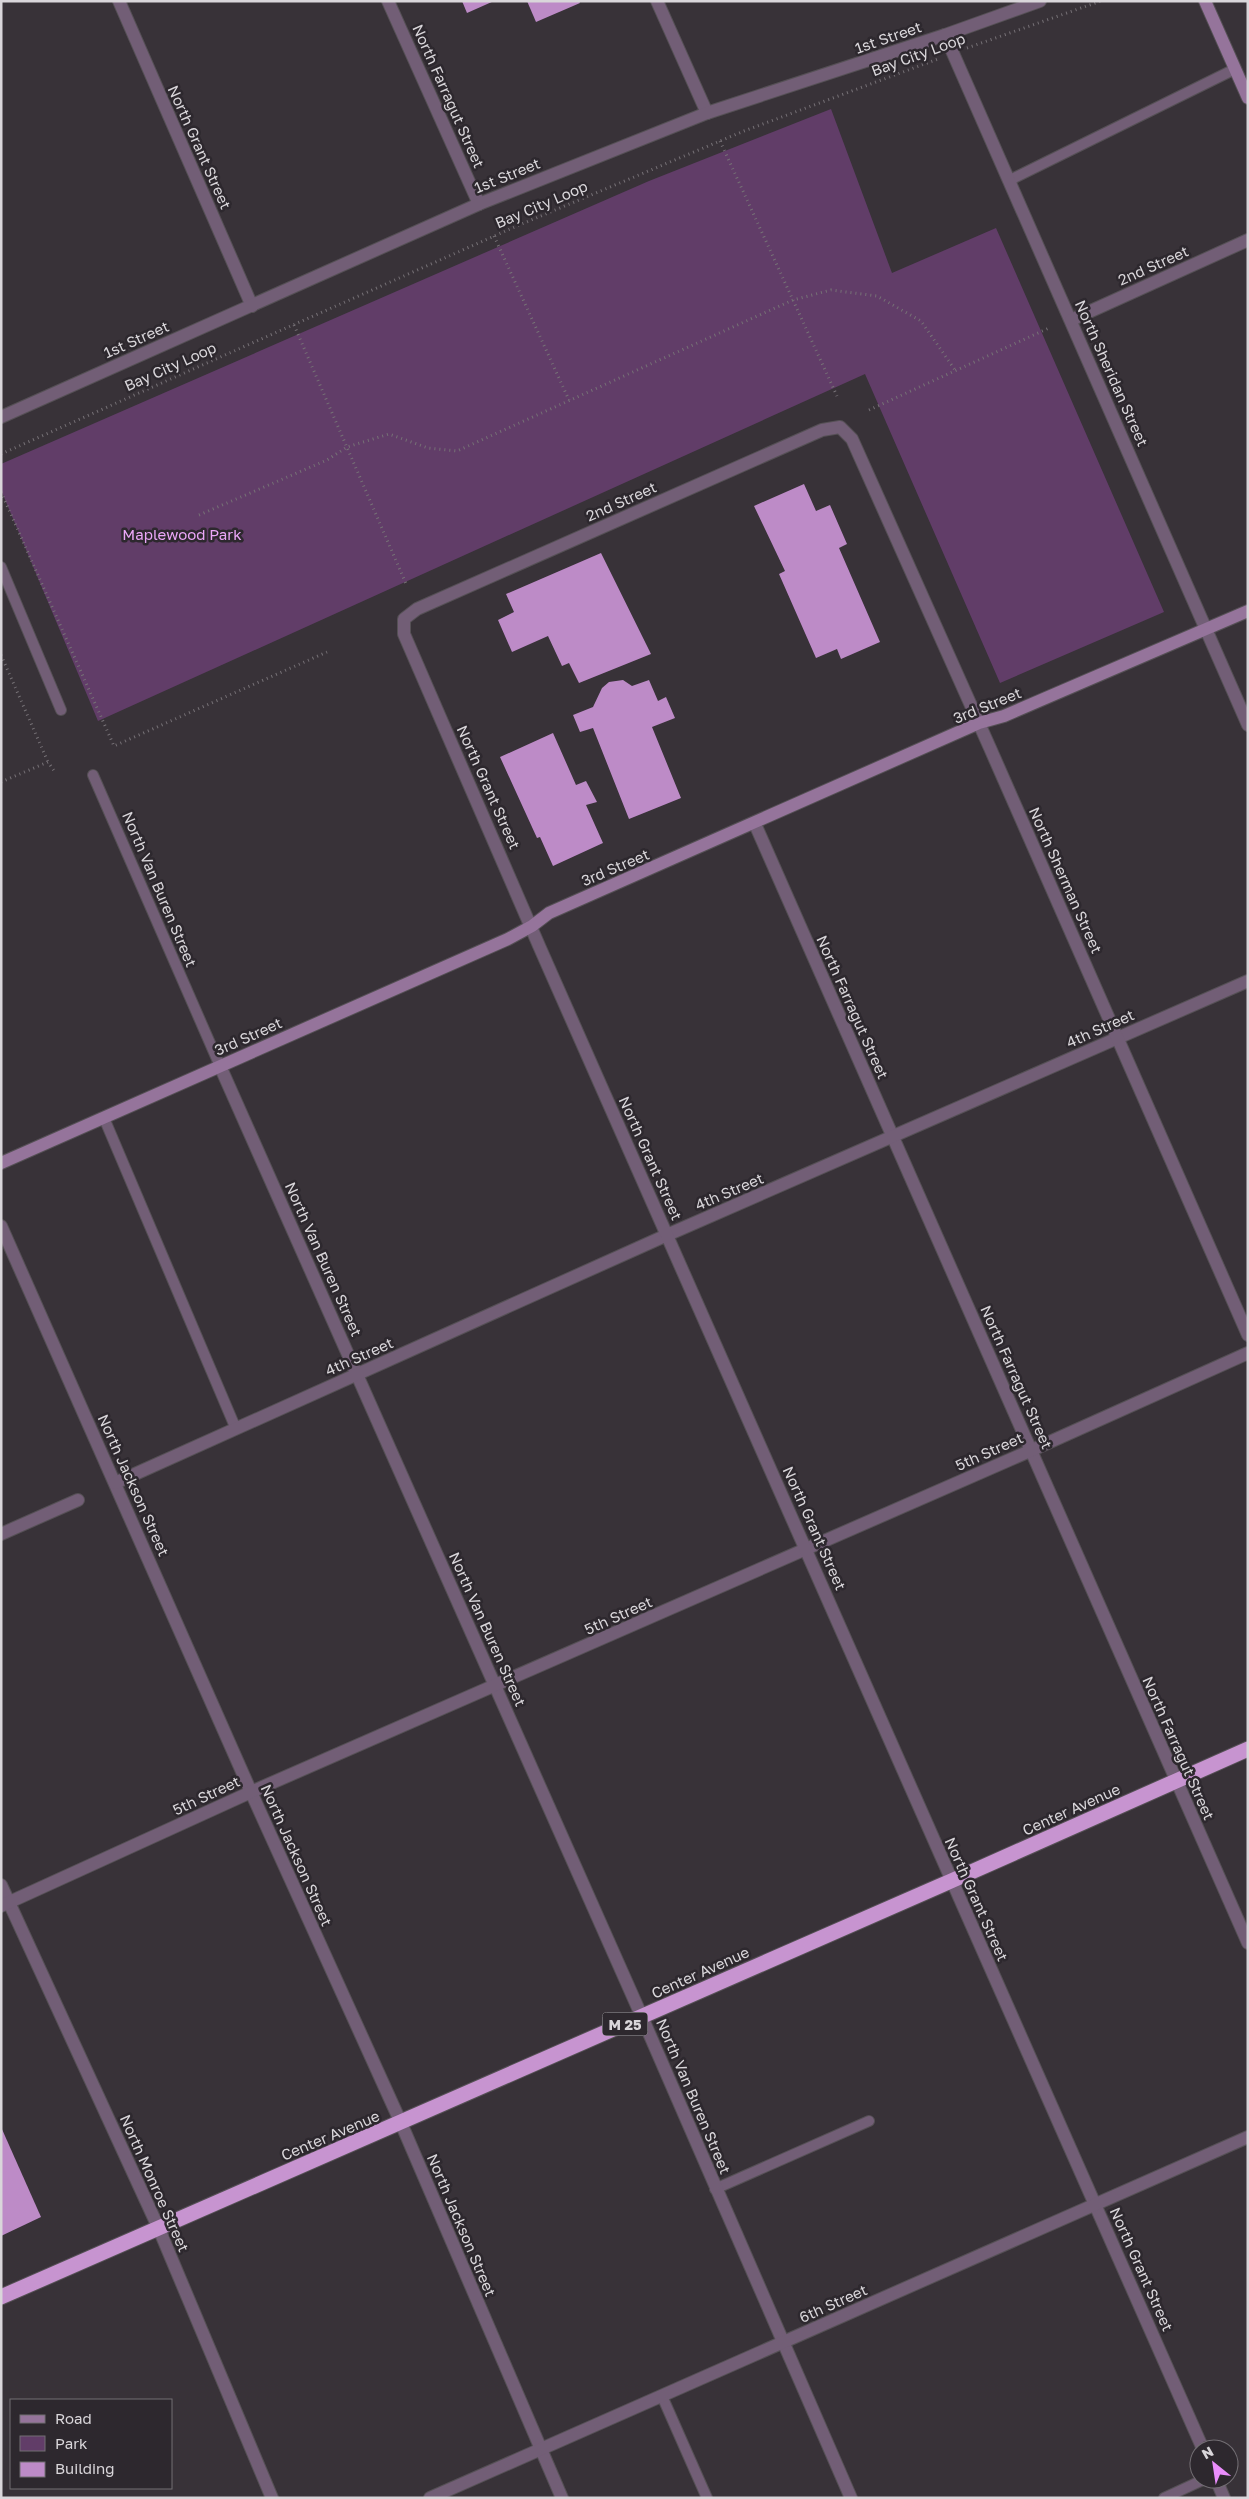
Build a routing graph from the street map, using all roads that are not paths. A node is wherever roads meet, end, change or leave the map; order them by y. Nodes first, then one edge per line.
1 (119, 1) edge
2 (388, 1) edge
3 (658, 1) edge
4 (1040, 1) edge
5 (1205, 1) edge
6 (945, 35) junction
7 (1235, 69) junction
8 (1248, 98) edge
9 (707, 113) junction
10 (1010, 180) junction
11 (479, 204) junction
12 (1248, 240) edge
13 (252, 306) junction
14 (1071, 320) junction
15 (1, 417) edge
16 (852, 439) joint
17 (1, 567) edge
18 (1248, 611) edge
19 (404, 619) joint
20 (1206, 629) junction
21 (61, 710) dead end
22 (979, 724) junction
23 (1248, 725) edge
24 (93, 775) dead end
25 (755, 824) junction
26 (532, 926) junction
27 (1248, 981) edge
28 (1118, 1038) junction
29 (220, 1066) junction
30 (104, 1118) junction
31 (892, 1138) junction
32 (1, 1163) edge
33 (1, 1226) edge
34 (667, 1235) junction
35 (1248, 1335) edge
36 (1248, 1353) edge
37 (358, 1375) junction
38 (236, 1429) junction
39 (1032, 1450) junction
40 (115, 1482) junction
41 (78, 1500) dead end
42 (1, 1534) edge
43 (807, 1549) junction
44 (495, 1686) junction
45 (1248, 1749) edge
46 (1176, 1781) junction
47 (251, 1792) junction
48 (951, 1882) junction
49 (1, 1885) edge
50 (5, 1904) edge
51 (1248, 1943) edge
52 (642, 2017) junction
53 (869, 2121) dead end
54 (401, 2124) junction
55 (1248, 2136) edge
56 (715, 2189) junction
57 (1096, 2204) junction
58 (159, 2229) junction
59 (1, 2297) edge
60 (784, 2342) junction
61 (662, 2396) junction
62 (1199, 2439) edge
63 (541, 2449) junction
64 (1189, 2486) edge
65 (272, 2498) edge
66 (430, 2498) edge
67 (562, 2498) edge
68 (707, 2498) edge
69 (852, 2498) edge
70 (1164, 2498) edge

1 - 13 street, North Grant Street
2 - 11 street, North Farragut Street
3 - 9 street
4 - 6 street, 1st Street
5 - 7 street
6 - 9 street, 1st Street
6 - 10 street, North Sheridan Street
7 - 8 street
7 - 10 lane
9 - 11 street, 1st Street
10 - 14 street, North Sheridan Street
11 - 13 street, 1st Street
12 - 14 street, 2nd Street
13 - 15 street, 1st Street
14 - 20 street, North Sheridan Street
16 - 19 street, 2nd Street
16 - 22 street, North Sherman Street
17 - 21 lane
18 - 20 street, 3rd Street
19 - 26 street, North Grant Street
20 - 22 street, 3rd Street
20 - 23 street, North Sheridan Street
22 - 25 street, 3rd Street
22 - 28 street, North Sherman Street
24 - 29 lane, North Van Buren Street
25 - 26 street, 3rd Street
25 - 31 street, North Farragut Street
26 - 29 street, 3rd Street
26 - 34 street, North Grant Street
27 - 28 street, 4th Street
28 - 31 street, 4th Street
28 - 35 street, North Sherman Street
29 - 30 street, 3rd Street
29 - 37 street, North Van Buren Street
30 - 32 street, 3rd Street
30 - 38 lane
31 - 34 street, 4th Street
31 - 39 street, North Farragut Street
33 - 40 street, North Jackson Street
34 - 37 street, 4th Street
34 - 43 street, North Grant Street
36 - 39 street, 5th Street
37 - 38 street, 4th Street
37 - 44 street, North Van Buren Street
38 - 40 street, 4th Street
39 - 43 street, 5th Street
39 - 46 street, North Farragut Street
40 - 47 street, North Jackson Street
41 - 42 street
43 - 44 street, 5th Street
43 - 48 street, North Grant Street
44 - 47 street, 5th Street
44 - 52 street, North Van Buren Street
45 - 46 highway, Center Avenue / M 25
46 - 48 highway, Center Avenue / M 25
46 - 51 street, North Farragut Street
47 - 50 street, 5th Street
47 - 54 street, North Jackson Street
48 - 52 highway, Center Avenue / M 25
48 - 57 street, North Grant Street
49 - 50 street, North Monroe Street
50 - 58 street, North Monroe Street
52 - 54 highway, Center Avenue / M 25
52 - 56 street, North Van Buren Street
53 - 56 lane
54 - 58 highway, Center Avenue / M 25
54 - 63 street, North Jackson Street
55 - 57 street, 6th Street
56 - 60 street, North Van Buren Street
57 - 60 street, 6th Street
57 - 62 street, North Grant Street
58 - 59 highway, Center Avenue / M 25
58 - 65 street, North Monroe Street
60 - 61 street, 6th Street
60 - 69 street, North Van Buren Street
61 - 63 street, 6th Street
61 - 68 lane
63 - 66 street, 6th Street
63 - 67 street, North Jackson Street
64 - 70 lane

